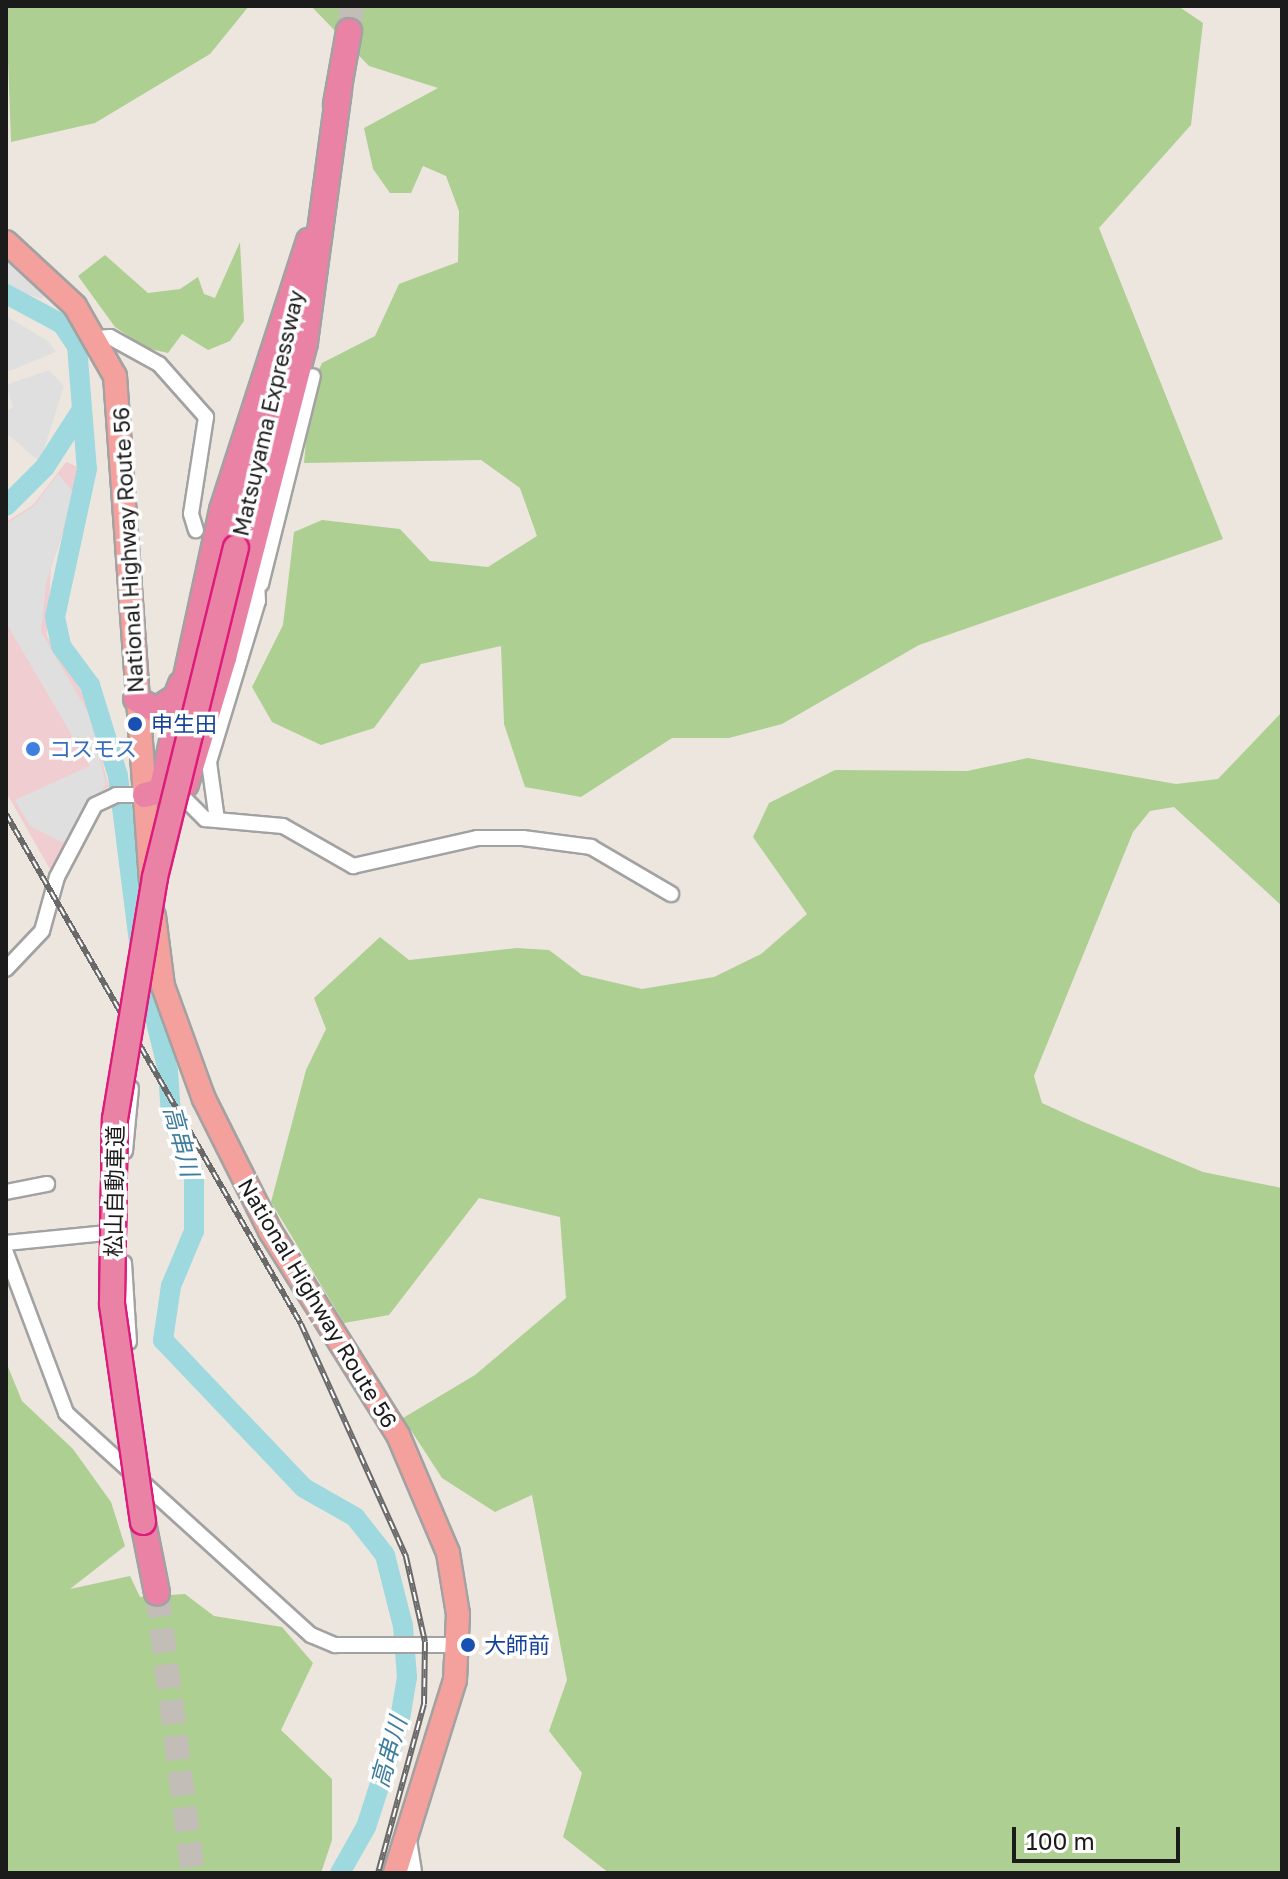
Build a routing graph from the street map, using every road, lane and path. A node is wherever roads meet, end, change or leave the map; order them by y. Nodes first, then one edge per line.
1 (349, 31) tunnel mouth
2 (339, 90) junction
3 (309, 241) junction
4 (6, 242) edge
5 (97, 338) junction
6 (313, 376) dead end
7 (196, 530) dead end
8 (185, 673) junction
9 (136, 699) junction
10 (173, 788) junction
11 (138, 795) junction
12 (217, 820) junction
13 (671, 894) dead end
14 (6, 969) edge
15 (133, 1065) dead end
16 (47, 1184) dead end
17 (6, 1192) edge
18 (122, 1232) junction
19 (6, 1243) edge
20 (6, 1253) edge
21 (151, 1488) junction
22 (157, 1593) tunnel mouth
23 (459, 1645) junction
24 (408, 1834) junction
25 (395, 1873) edge
26 (414, 1873) edge

1 - 2 highway, Matsuyama Expressway
2 - 3 highway, Matsuyama Expressway
2 - 10 highway
3 - 8 highway
3 - 10 highway, Matsuyama Expressway, bridge
4 - 5 highway, National Highway Route 56
5 - 7 street
5 - 9 highway, National Highway Route 56
6 - 12 street
8 - 9 highway
8 - 10 highway
9 - 11 highway, National Highway Route 56
10 - 11 highway
10 - 12 street
10 - 22 highway, 松山自動車道, bridge
11 - 14 street
11 - 23 highway, National Highway Route 56
12 - 13 street
15 - 18 street
16 - 17 street
18 - 19 street
18 - 21 street
20 - 21 street
21 - 23 street
23 - 24 highway, National Highway Route 56
24 - 25 highway, National Highway Route 56
24 - 26 street

